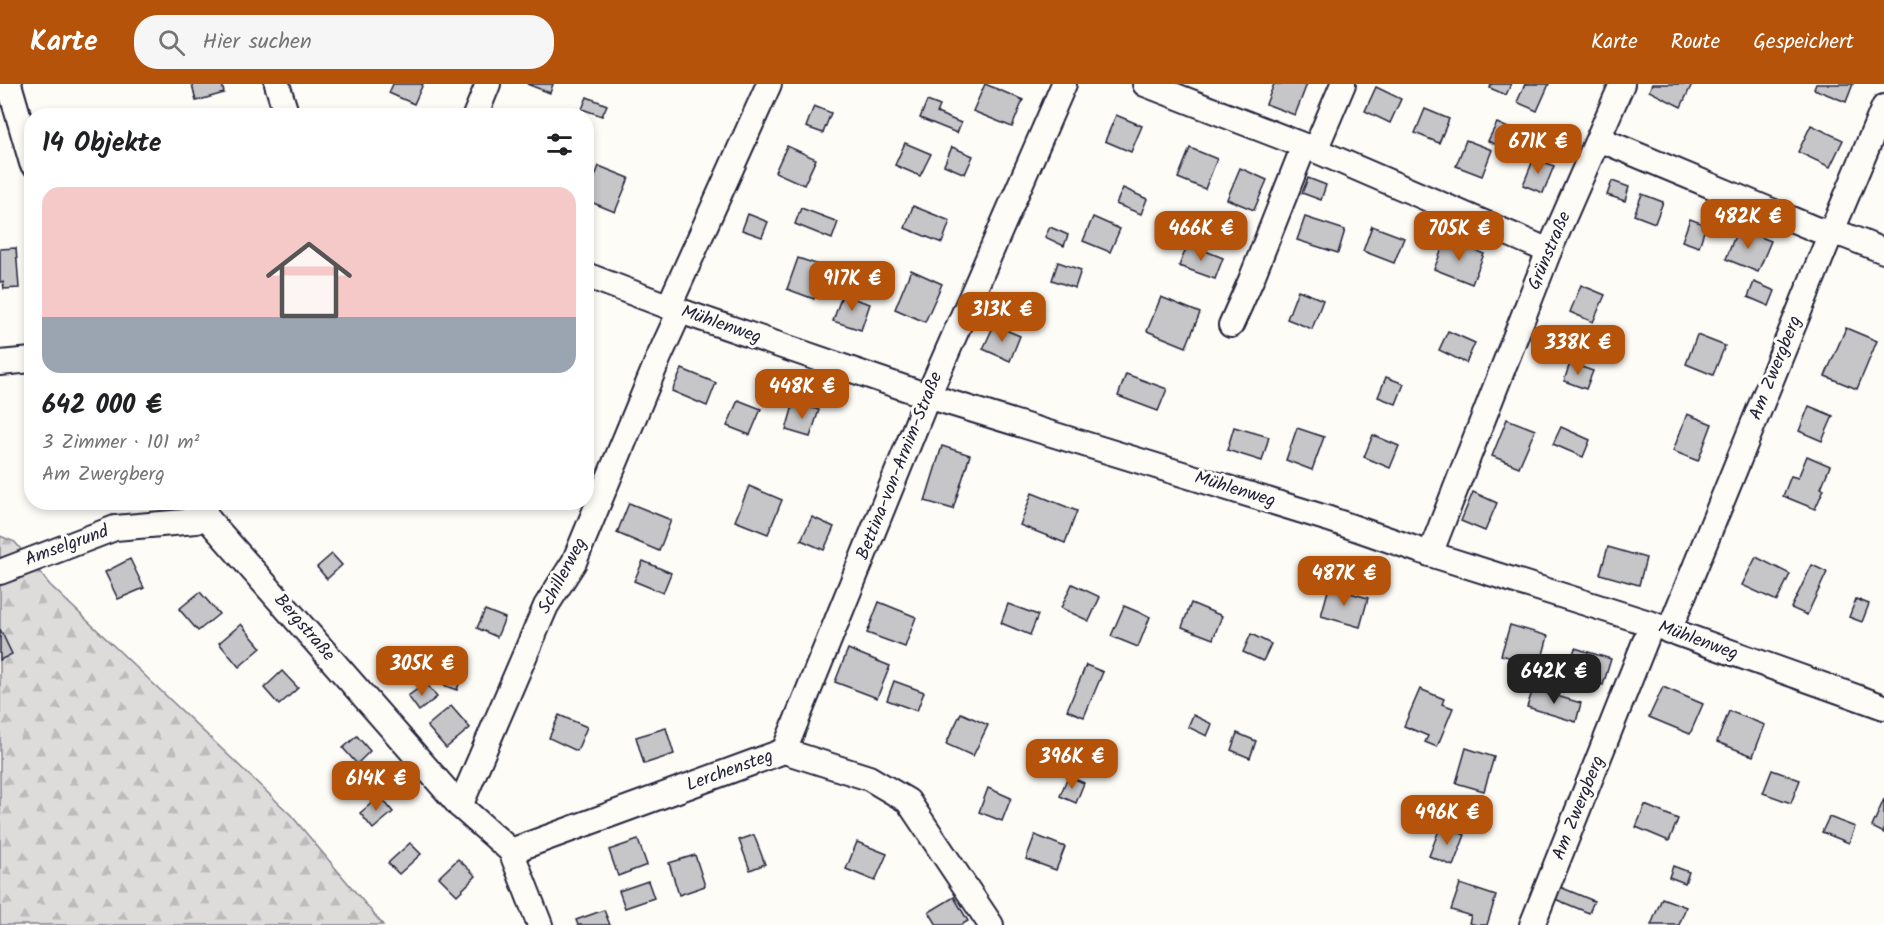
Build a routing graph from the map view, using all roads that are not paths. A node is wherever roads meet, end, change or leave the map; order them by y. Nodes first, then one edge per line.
1 (9, 84) edge
2 (277, 84) edge
3 (488, 84) edge
4 (769, 84) edge
5 (1064, 84) edge
6 (1145, 84) edge
7 (1343, 84) edge
8 (1622, 84) edge
9 (1884, 107) edge
10 (284, 108) edge
11 (478, 108) edge
12 (24, 136) edge
13 (1599, 139) junction
14 (1309, 148) junction
15 (1831, 233) junction
16 (1549, 251) junction
17 (1884, 251) edge
18 (594, 278) edge
19 (674, 309) junction
20 (1231, 325) dead end
21 (24, 361) edge
22 (0, 363) edge
23 (928, 396) junction
24 (200, 510) edge
25 (201, 510) edge
26 (1430, 554) junction
27 (0, 572) edge
28 (1661, 628) junction
29 (1884, 707) edge
30 (784, 751) junction
31 (460, 806) junction
32 (511, 851) junction
33 (540, 925) edge
34 (991, 925) edge
35 (1532, 925) edge

1 - 12 street
2 - 10 street
3 - 11 street
4 - 19 street, Schillerweg
5 - 23 street, Bettina-von-Arnim-Straße
6 - 14 street
7 - 14 street
8 - 13 street, Grünstraße
9 - 15 street, Am Zwergberg
13 - 15 street
13 - 16 street, Grünstraße
14 - 16 street
14 - 20 street
15 - 17 street
15 - 28 street, Am Zwergberg
16 - 26 street, Grünstraße
18 - 19 street, Mühlenweg
19 - 23 street, Mühlenweg
19 - 31 street, Schillerweg
21 - 22 street
23 - 26 street, Mühlenweg
23 - 30 street, Bettina-von-Arnim-Straße
24 - 27 street, Amselgrund
25 - 31 street, Bergstraße
26 - 28 street, Mühlenweg
28 - 29 street, Mühlenweg
28 - 35 street, Am Zwergberg
30 - 32 street, Lerchensteg
30 - 34 street, Lerchensteg
31 - 32 street, Bergstraße
32 - 33 street, Bergstraße

